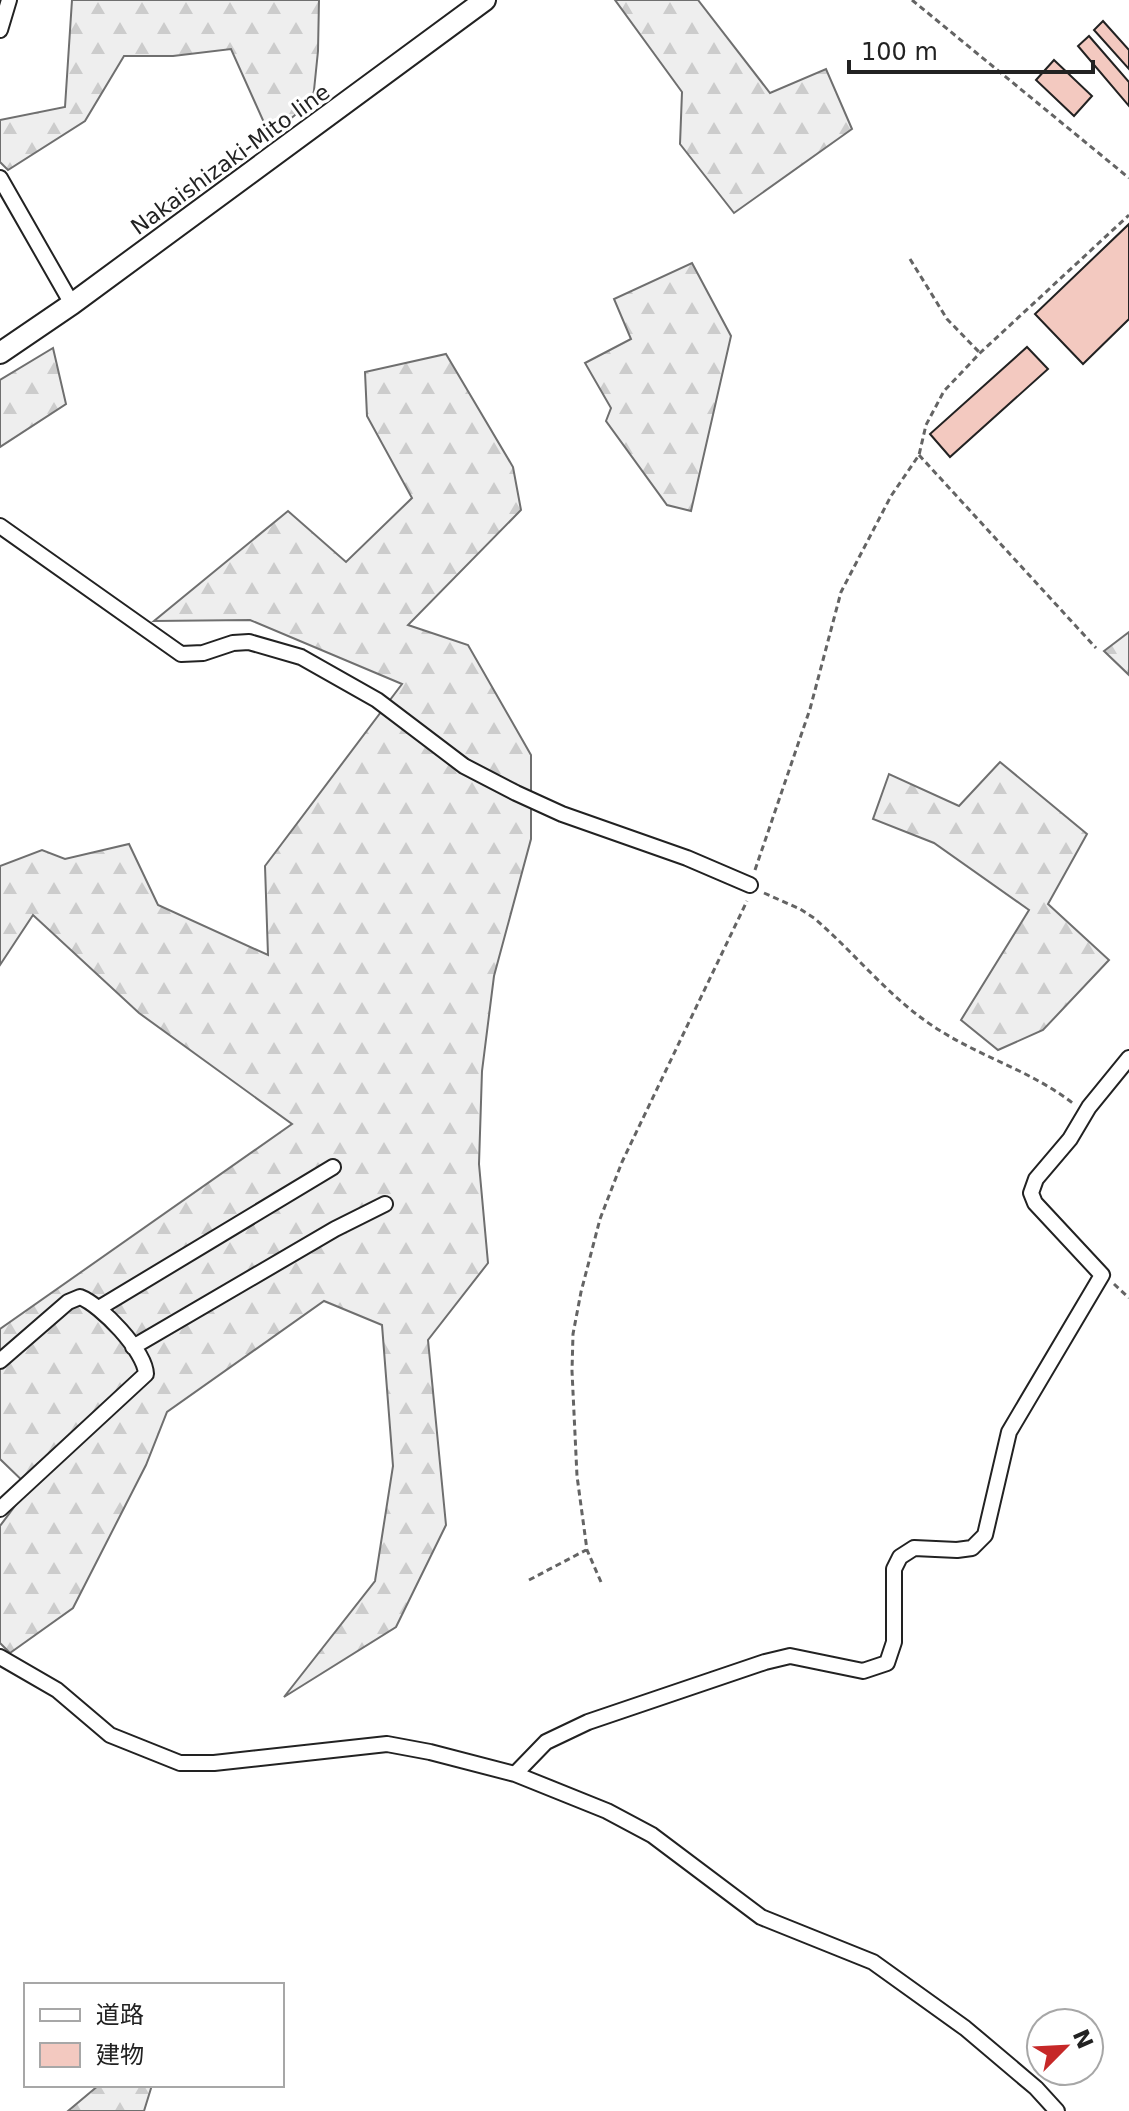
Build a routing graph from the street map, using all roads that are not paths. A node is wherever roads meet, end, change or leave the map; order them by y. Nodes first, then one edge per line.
1 (9, 0) edge
2 (485, 0) edge
3 (0, 30) edge
4 (0, 178) edge
5 (72, 304) junction
6 (0, 353) edge
7 (0, 526) edge
8 (750, 885) road end
9 (1129, 1058) edge
10 (333, 1167) dead end
11 (385, 1204) dead end
12 (99, 1308) junction
13 (133, 1347) junction
14 (0, 1361) edge
15 (0, 1509) edge
16 (0, 1657) edge
17 (515, 1774) junction
18 (1057, 2111) edge

1 - 3 street
2 - 5 main road, Nakaishizaki-Mito line
4 - 5 street
5 - 6 main road, Nakaishizaki-Mito line
7 - 8 street
9 - 17 street
10 - 12 street
11 - 13 street
12 - 13 street
12 - 14 street
13 - 15 street
16 - 17 street
17 - 18 street

